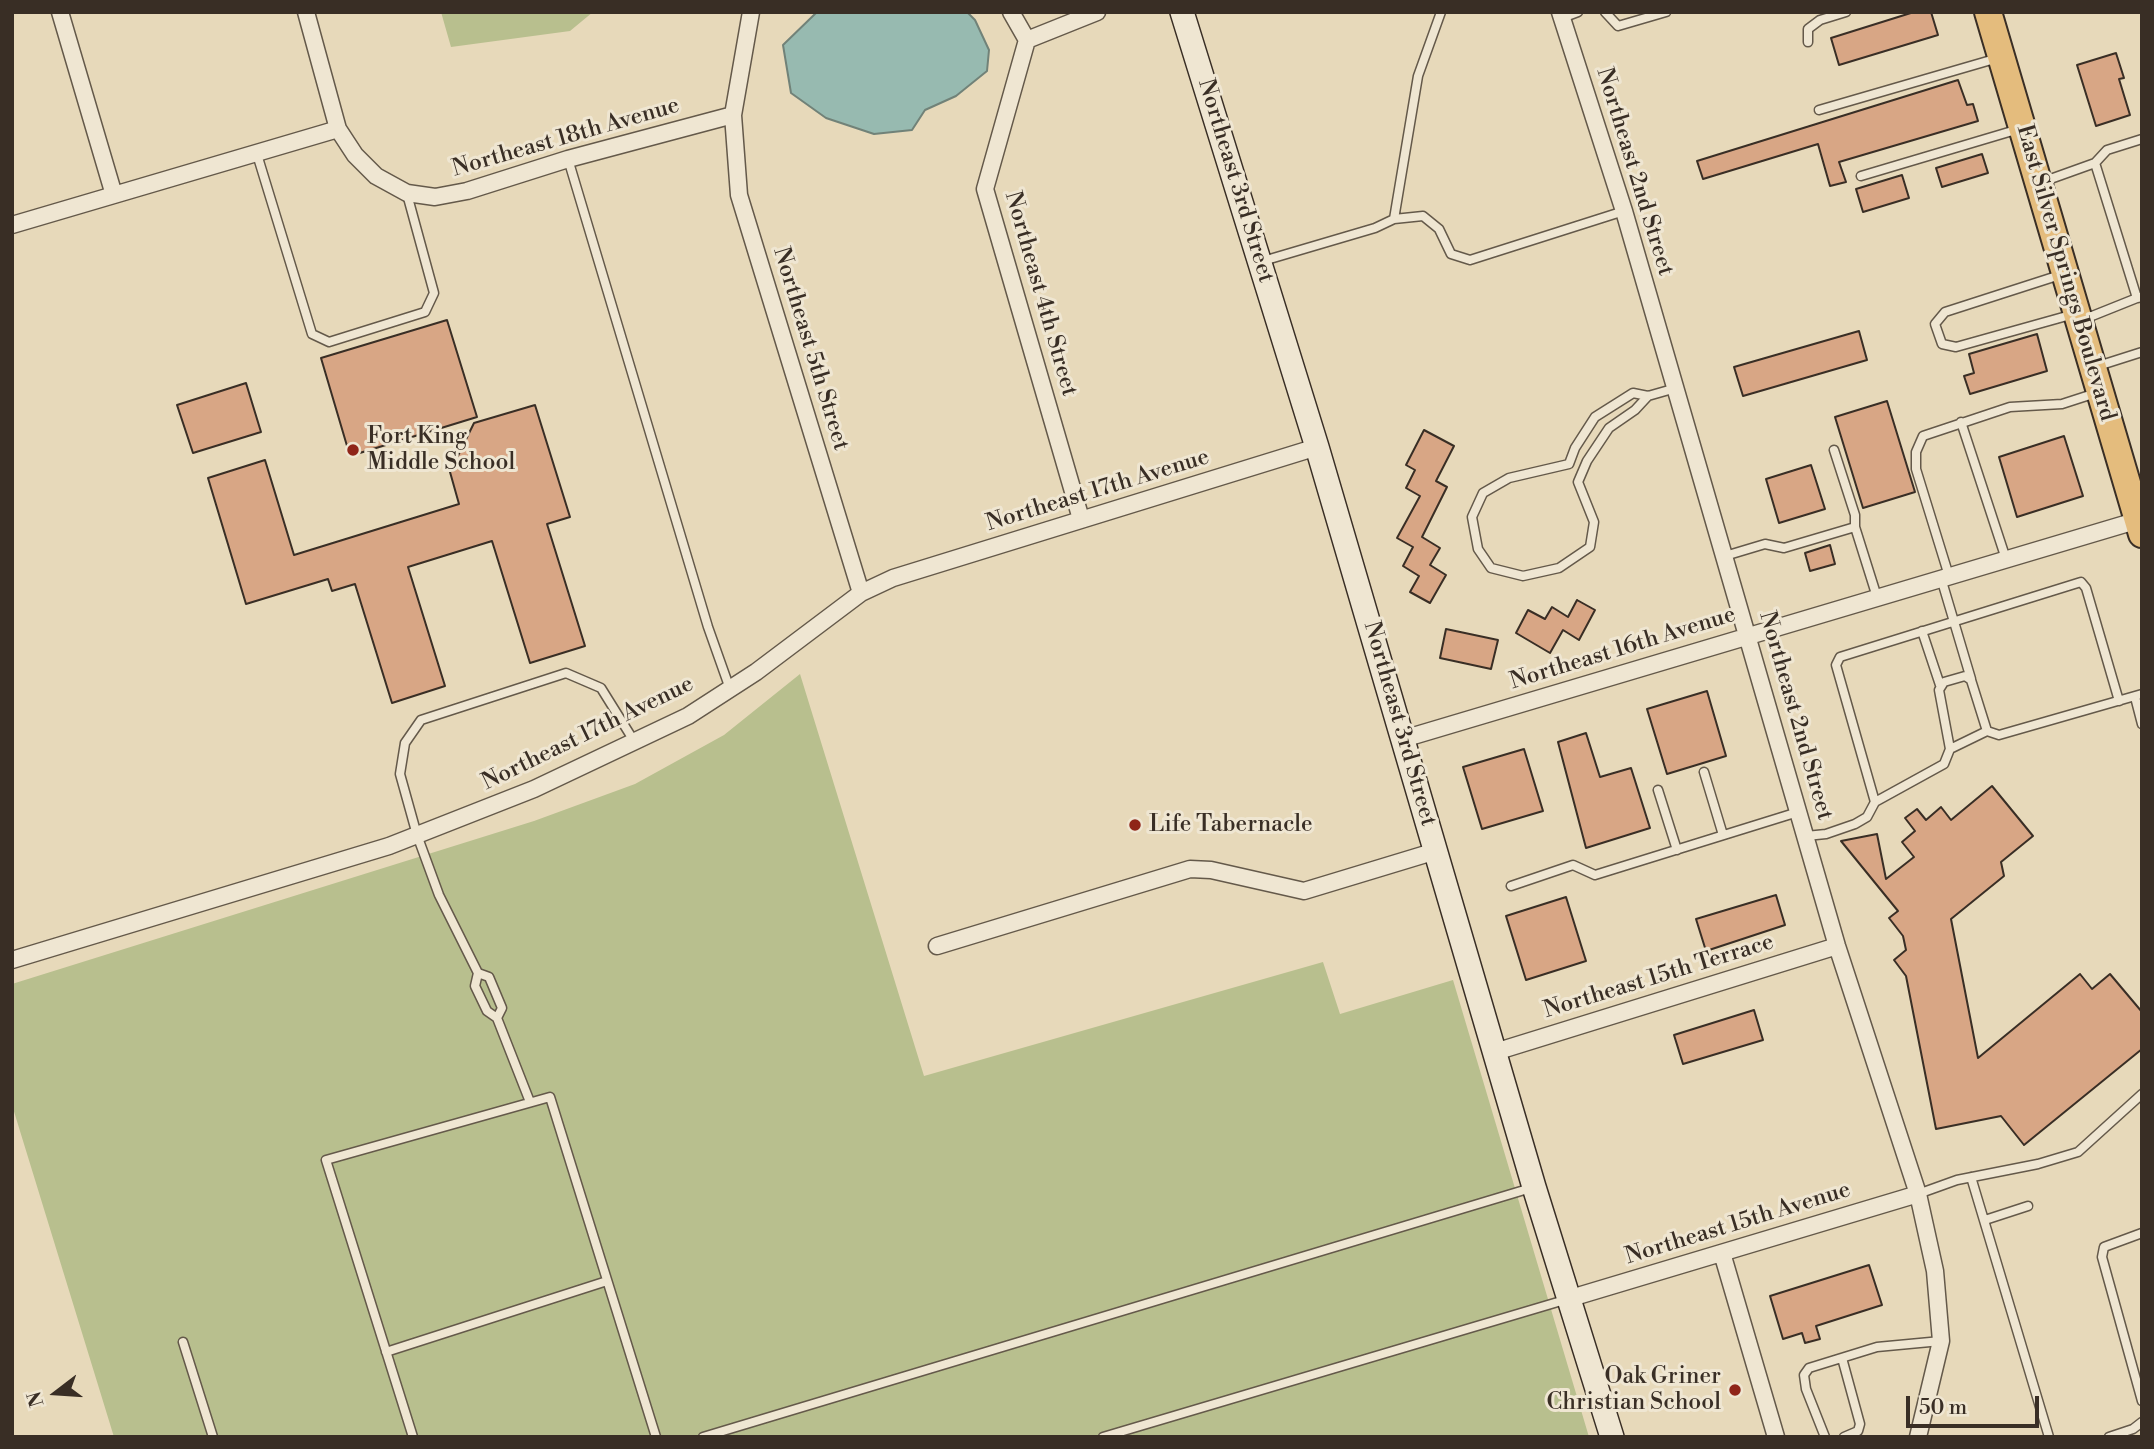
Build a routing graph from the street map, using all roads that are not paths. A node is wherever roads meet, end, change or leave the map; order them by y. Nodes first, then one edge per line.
1 (60, 12) edge
2 (306, 12) edge
3 (751, 12) edge
4 (1011, 12) edge
5 (1097, 12) edge
6 (1182, 12) edge
7 (1441, 12) edge
8 (1578, 12) edge
9 (1605, 12) edge
10 (1666, 12) edge
11 (1846, 12) edge
12 (1988, 12) edge
13 (1561, 15) edge
14 (1027, 40) junction
15 (1808, 42) dead end
16 (2001, 57) junction
17 (1819, 110) dead end
18 (733, 115) junction
19 (2022, 128) junction
20 (338, 129) junction
21 (2142, 139) edge
22 (256, 151) junction
23 (568, 159) junction
24 (2095, 163) junction
25 (1861, 176) dead end
26 (2038, 183) junction
27 (407, 193) junction
28 (114, 195) junction
29 (1624, 211) junction
30 (1394, 219) junction
31 (12, 225) edge
32 (1260, 262) junction
33 (2065, 274) junction
34 (2139, 298) edge
35 (2078, 317) junction
36 (2142, 352) edge
37 (2096, 380) junction
38 (1676, 388) junction
39 (1648, 396) junction
40 (1961, 422) junction
41 (1317, 447) junction
42 (1834, 450) dead end
43 (1081, 519) junction
44 (2140, 524) edge
45 (1855, 527) junction
46 (1725, 556) junction
47 (2006, 559) junction
48 (1945, 577) junction
49 (861, 593) junction
50 (1877, 597) junction
51 (1954, 621) junction
52 (1922, 631) junction
53 (1748, 635) junction
54 (1971, 680) junction
55 (1940, 685) junction
56 (730, 689) junction
57 (2138, 695) edge
58 (2119, 701) junction
59 (2142, 724) edge
60 (1987, 731) junction
61 (1403, 739) junction
62 (634, 741) junction
63 (1950, 749) junction
64 (1704, 772) dead end
65 (1658, 790) dead end
66 (1875, 802) junction
67 (1798, 812) junction
68 (417, 835) junction
69 (1723, 835) junction
70 (1806, 836) junction
71 (1677, 850) junction
72 (1436, 851) junction
73 (1511, 886) dead end
74 (937, 946) dead end
75 (1837, 946) junction
76 (12, 960) edge
77 (478, 973) junction
78 (497, 1018) junction
79 (1495, 1052) junction
80 (2141, 1098) edge
81 (530, 1102) junction
82 (1971, 1177) junction
83 (1534, 1187) junction
84 (1918, 1194) junction
85 (2028, 1206) dead end
86 (1985, 1220) junction
87 (2142, 1233) edge
88 (1722, 1252) junction
89 (607, 1281) junction
90 (1571, 1298) junction
91 (1941, 1341) junction
92 (183, 1342) dead end
93 (386, 1352) junction
94 (1842, 1358) junction
95 (2142, 1401) edge
96 (2142, 1422) edge
97 (213, 1437) edge
98 (413, 1437) edge
99 (656, 1437) edge
100 (703, 1437) edge
101 (1103, 1437) edge
102 (1612, 1437) edge
103 (1776, 1437) edge
104 (1825, 1437) edge
105 (1844, 1437) edge
106 (1918, 1437) edge
107 (2049, 1437) edge
108 (2109, 1437) edge

1 - 28 street
2 - 20 street, Northeast 18th Avenue
3 - 18 street
4 - 14 street
5 - 14 street
6 - 32 street, Northeast 3rd Street
7 - 30 lane
8 - 13 lane
9 - 10 lane
11 - 15 lane
12 - 16 main road, East Silver Springs Boulevard
13 - 29 street, Northeast 2nd Street
14 - 43 street, Northeast 4th Street
16 - 17 lane
16 - 19 main road, East Silver Springs Boulevard
18 - 23 street, Northeast 18th Avenue
18 - 49 street, Northeast 5th Street
19 - 25 lane
19 - 26 main road, East Silver Springs Boulevard
20 - 22 street
20 - 27 street, Northeast 18th Avenue
21 - 24 lane
22 - 27 lane
22 - 28 street
23 - 27 street, Northeast 18th Avenue
23 - 56 lane
24 - 26 lane
24 - 34 lane
26 - 33 main road, East Silver Springs Boulevard
28 - 31 street
29 - 30 lane
29 - 38 street, Northeast 2nd Street
30 - 32 lane
32 - 41 street, Northeast 3rd Street
33 - 35 main road, East Silver Springs Boulevard
33 - 35 lane
34 - 35 lane
35 - 37 main road, East Silver Springs Boulevard
36 - 37 lane
37 - 40 lane
37 - 44 main road, East Silver Springs Boulevard
38 - 39 lane
38 - 46 street, Northeast 2nd Street
39 - 39 lane
40 - 47 lane
40 - 48 lane
41 - 43 street, Northeast 17th Avenue
41 - 61 street, Northeast 3rd Street
42 - 45 lane
43 - 49 street, Northeast 17th Avenue
44 - 47 street, Northeast 16th Avenue
45 - 46 lane
45 - 50 lane
46 - 53 street, Northeast 2nd Street
47 - 48 street, Northeast 16th Avenue
48 - 50 street, Northeast 16th Avenue
48 - 51 lane
49 - 56 street, Northeast 17th Avenue
50 - 53 street, Northeast 16th Avenue
51 - 52 lane
51 - 54 lane
51 - 58 lane
52 - 55 lane
52 - 66 lane
53 - 61 street, Northeast 16th Avenue
53 - 67 street, Northeast 2nd Street
54 - 55 lane
54 - 60 lane
55 - 63 lane
56 - 62 street, Northeast 17th Avenue
57 - 58 lane
57 - 59 lane
58 - 60 lane
60 - 63 lane
61 - 72 street, Northeast 3rd Street
62 - 68 street, Northeast 17th Avenue
62 - 68 lane
63 - 66 lane
64 - 69 lane
65 - 71 lane
66 - 70 lane
67 - 69 lane
67 - 70 street, Northeast 2nd Street
68 - 76 street, Northeast 17th Avenue
68 - 77 lane
69 - 71 lane
70 - 75 street, Northeast 2nd Street
71 - 73 lane
72 - 74 street
72 - 79 street, Northeast 3rd Street
75 - 79 street, Northeast 15th Terrace
75 - 84 street, Northeast 2nd Street
77 - 78 lane
77 - 78 lane
78 - 81 lane
79 - 83 street, Northeast 3rd Street
80 - 82 lane
81 - 89 lane
81 - 93 lane
82 - 84 lane
82 - 86 lane
83 - 90 street, Northeast 3rd Street
83 - 100 lane
84 - 88 street, Northeast 15th Avenue
84 - 91 street, Northeast 2nd Street
85 - 86 lane
86 - 107 lane
87 - 95 lane
88 - 90 street, Northeast 15th Avenue
88 - 103 street
89 - 93 lane
89 - 99 lane
90 - 101 lane
90 - 102 street, Northeast 3rd Street
91 - 94 lane
91 - 106 street, Northeast 2nd Street
92 - 97 lane
93 - 98 lane
94 - 104 lane
94 - 105 lane
96 - 108 lane

